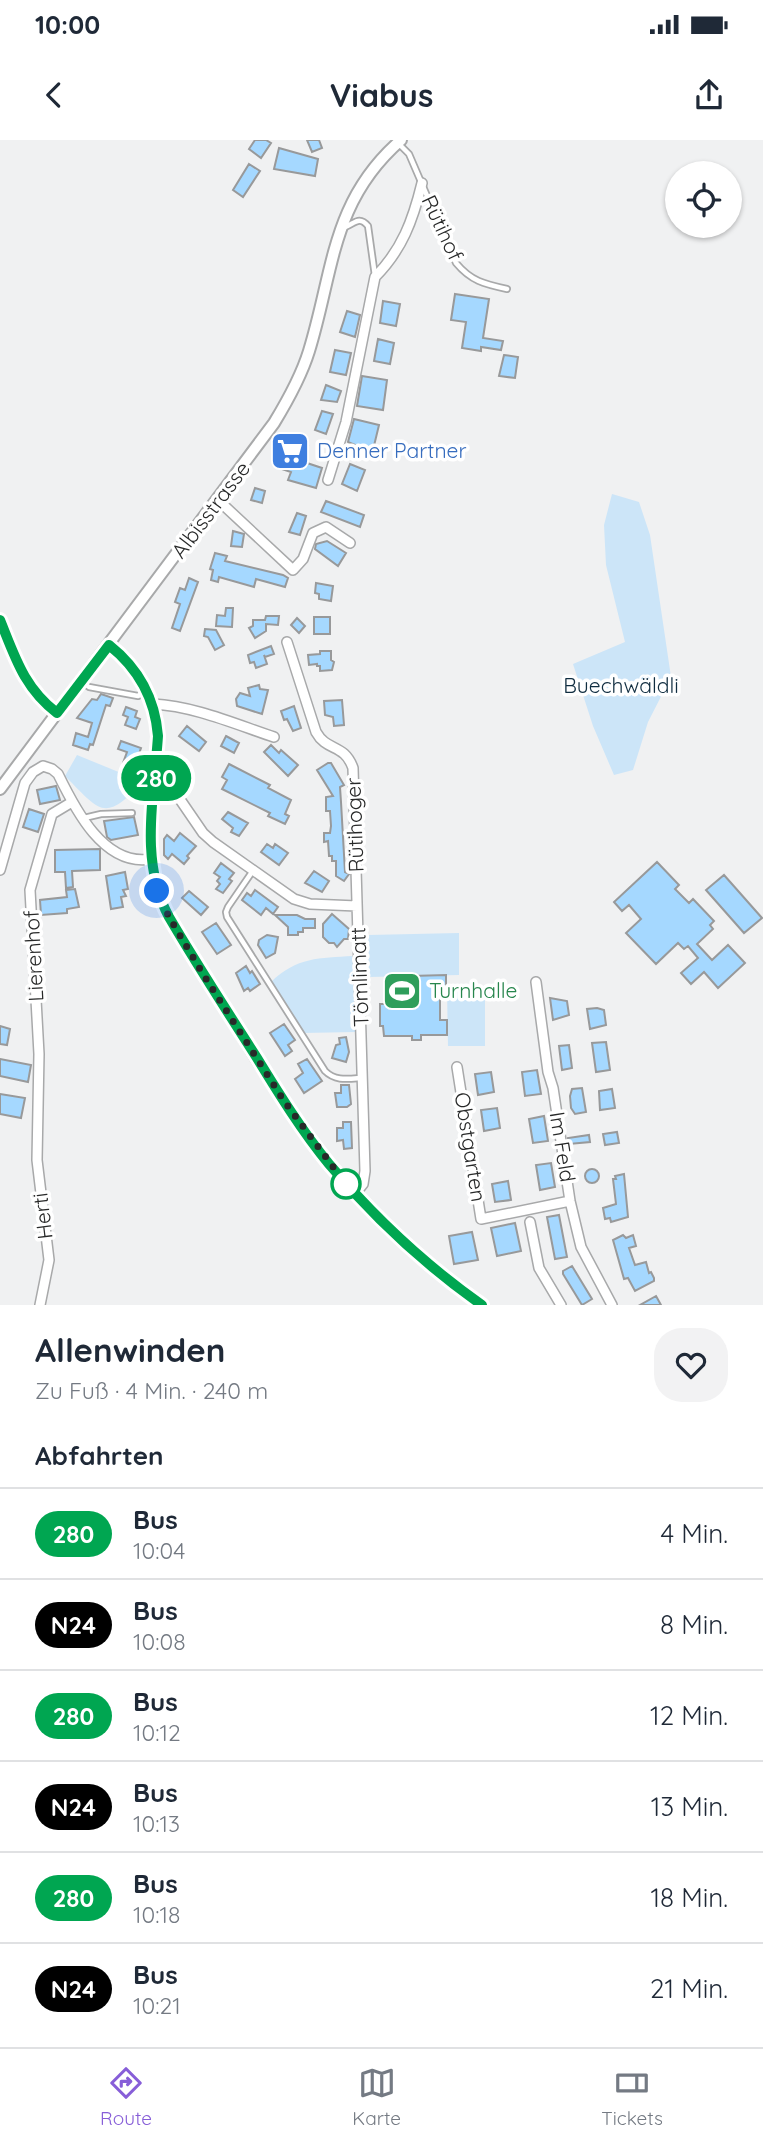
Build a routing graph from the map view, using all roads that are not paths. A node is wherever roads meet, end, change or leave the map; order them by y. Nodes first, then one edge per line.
1 (398, 141) edge
2 (422, 183) junction
3 (341, 226) junction
4 (375, 277) junction
5 (507, 289) dead end
6 (328, 480) dead end
7 (218, 500) junction
8 (350, 543) dead end
9 (0, 620) edge
10 (287, 642) dead end
11 (109, 645) junction
12 (81, 681) junction
13 (147, 691) junction
14 (153, 704) junction
15 (57, 713) junction
16 (274, 737) dead end
17 (1, 787) edge
18 (155, 793) junction
19 (72, 802) junction
20 (132, 813) dead end
21 (83, 818) junction
22 (150, 859) junction
23 (0, 870) edge
24 (253, 871) junction
25 (358, 906) junction
26 (536, 982) dead end
27 (457, 1068) dead end
28 (363, 1078) junction
29 (38, 1126) joint
30 (355, 1194) junction
31 (570, 1200) junction
32 (530, 1222) dead end
33 (40, 1305) edge
34 (482, 1305) edge
35 (561, 1305) edge
36 (612, 1305) edge

1 - 2 lane, Rütihof
1 - 3 street, Albisstrasse
2 - 4 street
2 - 5 lane, Rütihof
3 - 4 lane
3 - 7 street, Albisstrasse
4 - 6 street
7 - 8 street
7 - 11 street, Albisstrasse
9 - 15 street
10 - 25 street, Rütihoger
11 - 12 street, Albisstrasse
11 - 13 street
12 - 13 lane
12 - 15 street, Albisstrasse
13 - 14 street
14 - 16 street
14 - 18 street
15 - 17 street, Albisstrasse
18 - 22 street
18 - 24 street, Tömlimatt
19 - 21 street
19 - 23 street
19 - 29 street, Lierenhof
20 - 21 lane
21 - 22 street
22 - 30 street
24 - 25 street, Tömlimatt
24 - 28 lane
25 - 28 street, Tömlimatt
26 - 31 street, Im Feld
27 - 31 street, Obstgarten
28 - 30 street, Tömlimatt
29 - 33 street, Herti
30 - 34 street
31 - 36 street, Im Feld
32 - 35 street

